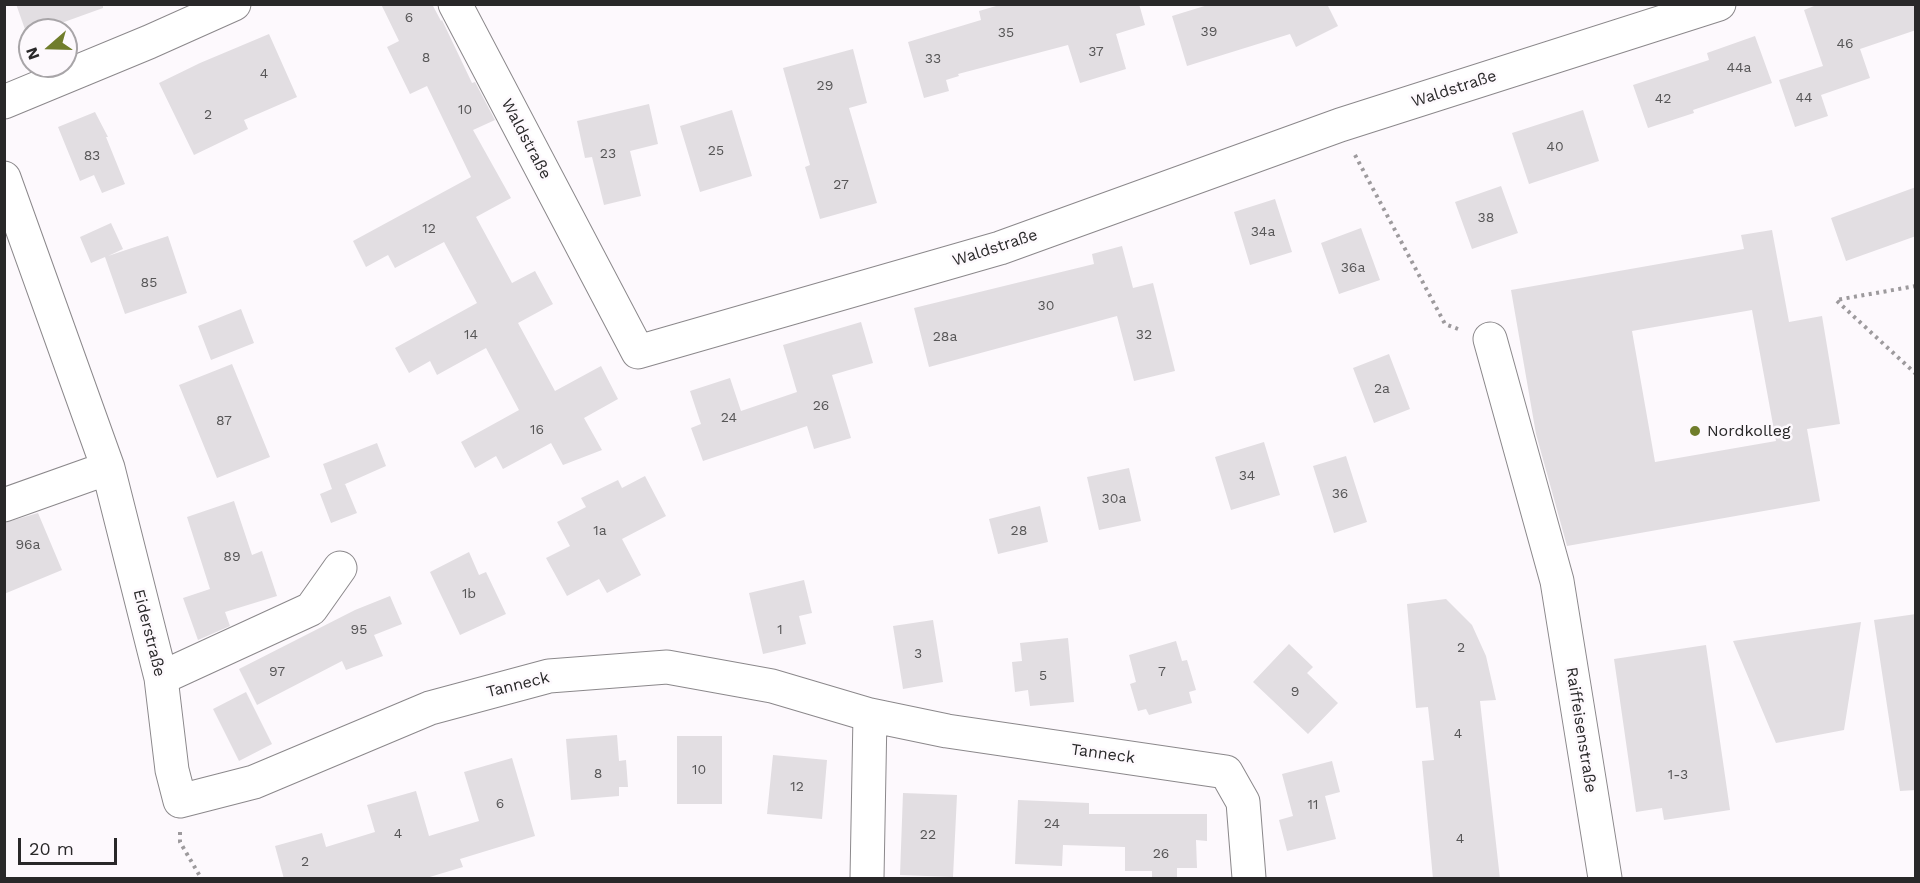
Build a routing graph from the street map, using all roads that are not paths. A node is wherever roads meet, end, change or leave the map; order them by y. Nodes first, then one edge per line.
1 (234, 4) edge
2 (455, 4) edge
3 (1719, 4) edge
4 (4, 102) edge
5 (4, 178) edge
6 (1490, 339) road end
7 (108, 468) junction
8 (4, 505) edge
9 (340, 568) dead end
10 (161, 678) junction
11 (870, 715) junction
12 (180, 801) joint
13 (867, 879) edge
14 (1250, 879) edge
15 (1605, 879) edge

1 - 4 street
2 - 3 street, Waldstraße
5 - 7 street, Eiderstraße
6 - 15 street, Raiffeisenstraße
7 - 8 street
7 - 10 street, Eiderstraße
9 - 10 street
10 - 12 street, Eiderstraße
11 - 12 street, Tanneck
11 - 13 street
11 - 14 street, Tanneck

